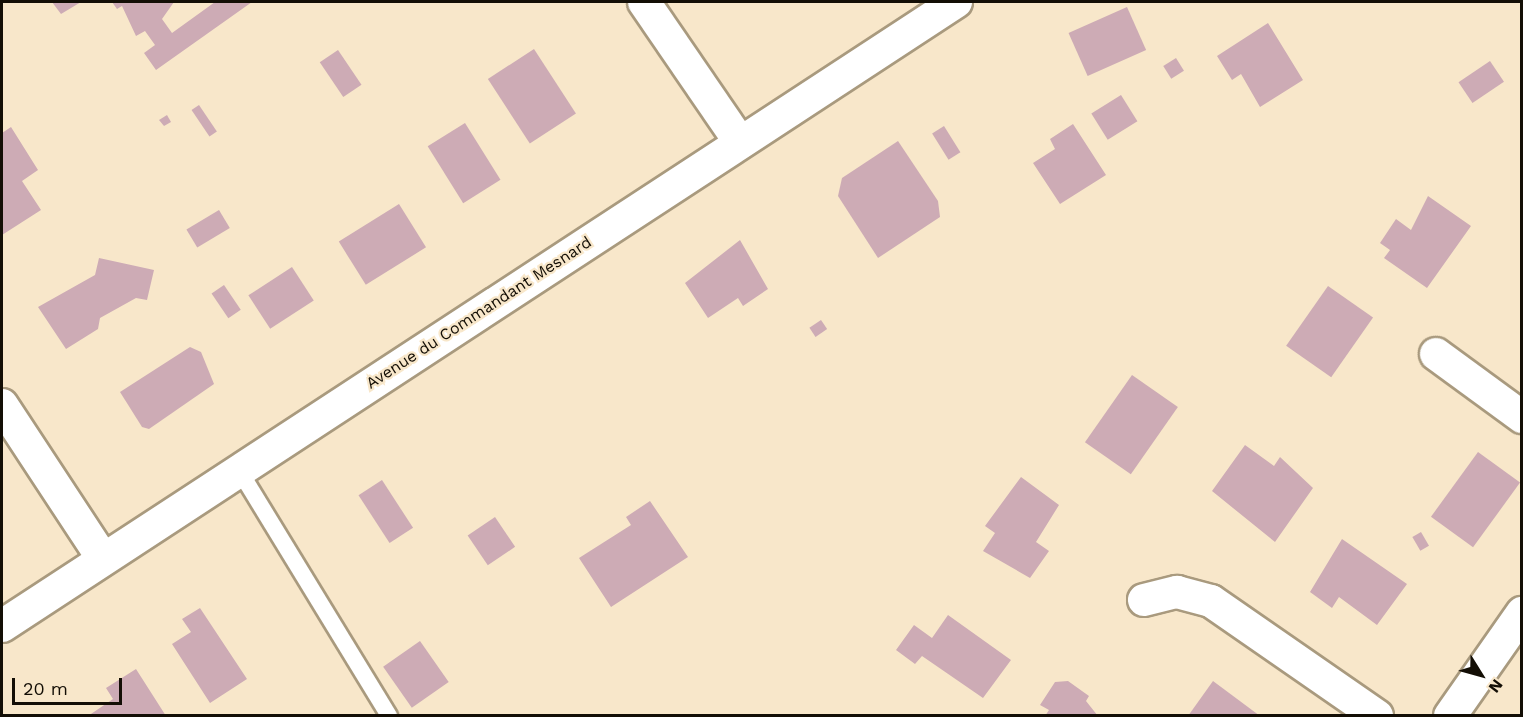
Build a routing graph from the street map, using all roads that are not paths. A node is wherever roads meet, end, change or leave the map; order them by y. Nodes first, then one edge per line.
1 (644, 2) edge
2 (956, 2) edge
3 (740, 142) junction
4 (1436, 354) dead end
5 (2, 405) edge
6 (1521, 417) edge
7 (239, 470) junction
8 (103, 559) junction
9 (1144, 600) dead end
10 (1521, 613) edge
11 (2, 626) edge
12 (389, 716) edge
13 (1377, 716) edge
14 (1450, 716) edge

1 - 3 street
2 - 3 street, Avenue du Commandant Mesnard
3 - 7 street, Avenue du Commandant Mesnard
4 - 6 street
5 - 8 street
7 - 8 street, Avenue du Commandant Mesnard
7 - 12 lane
8 - 11 street, Avenue du Commandant Mesnard
9 - 13 street
10 - 14 street

